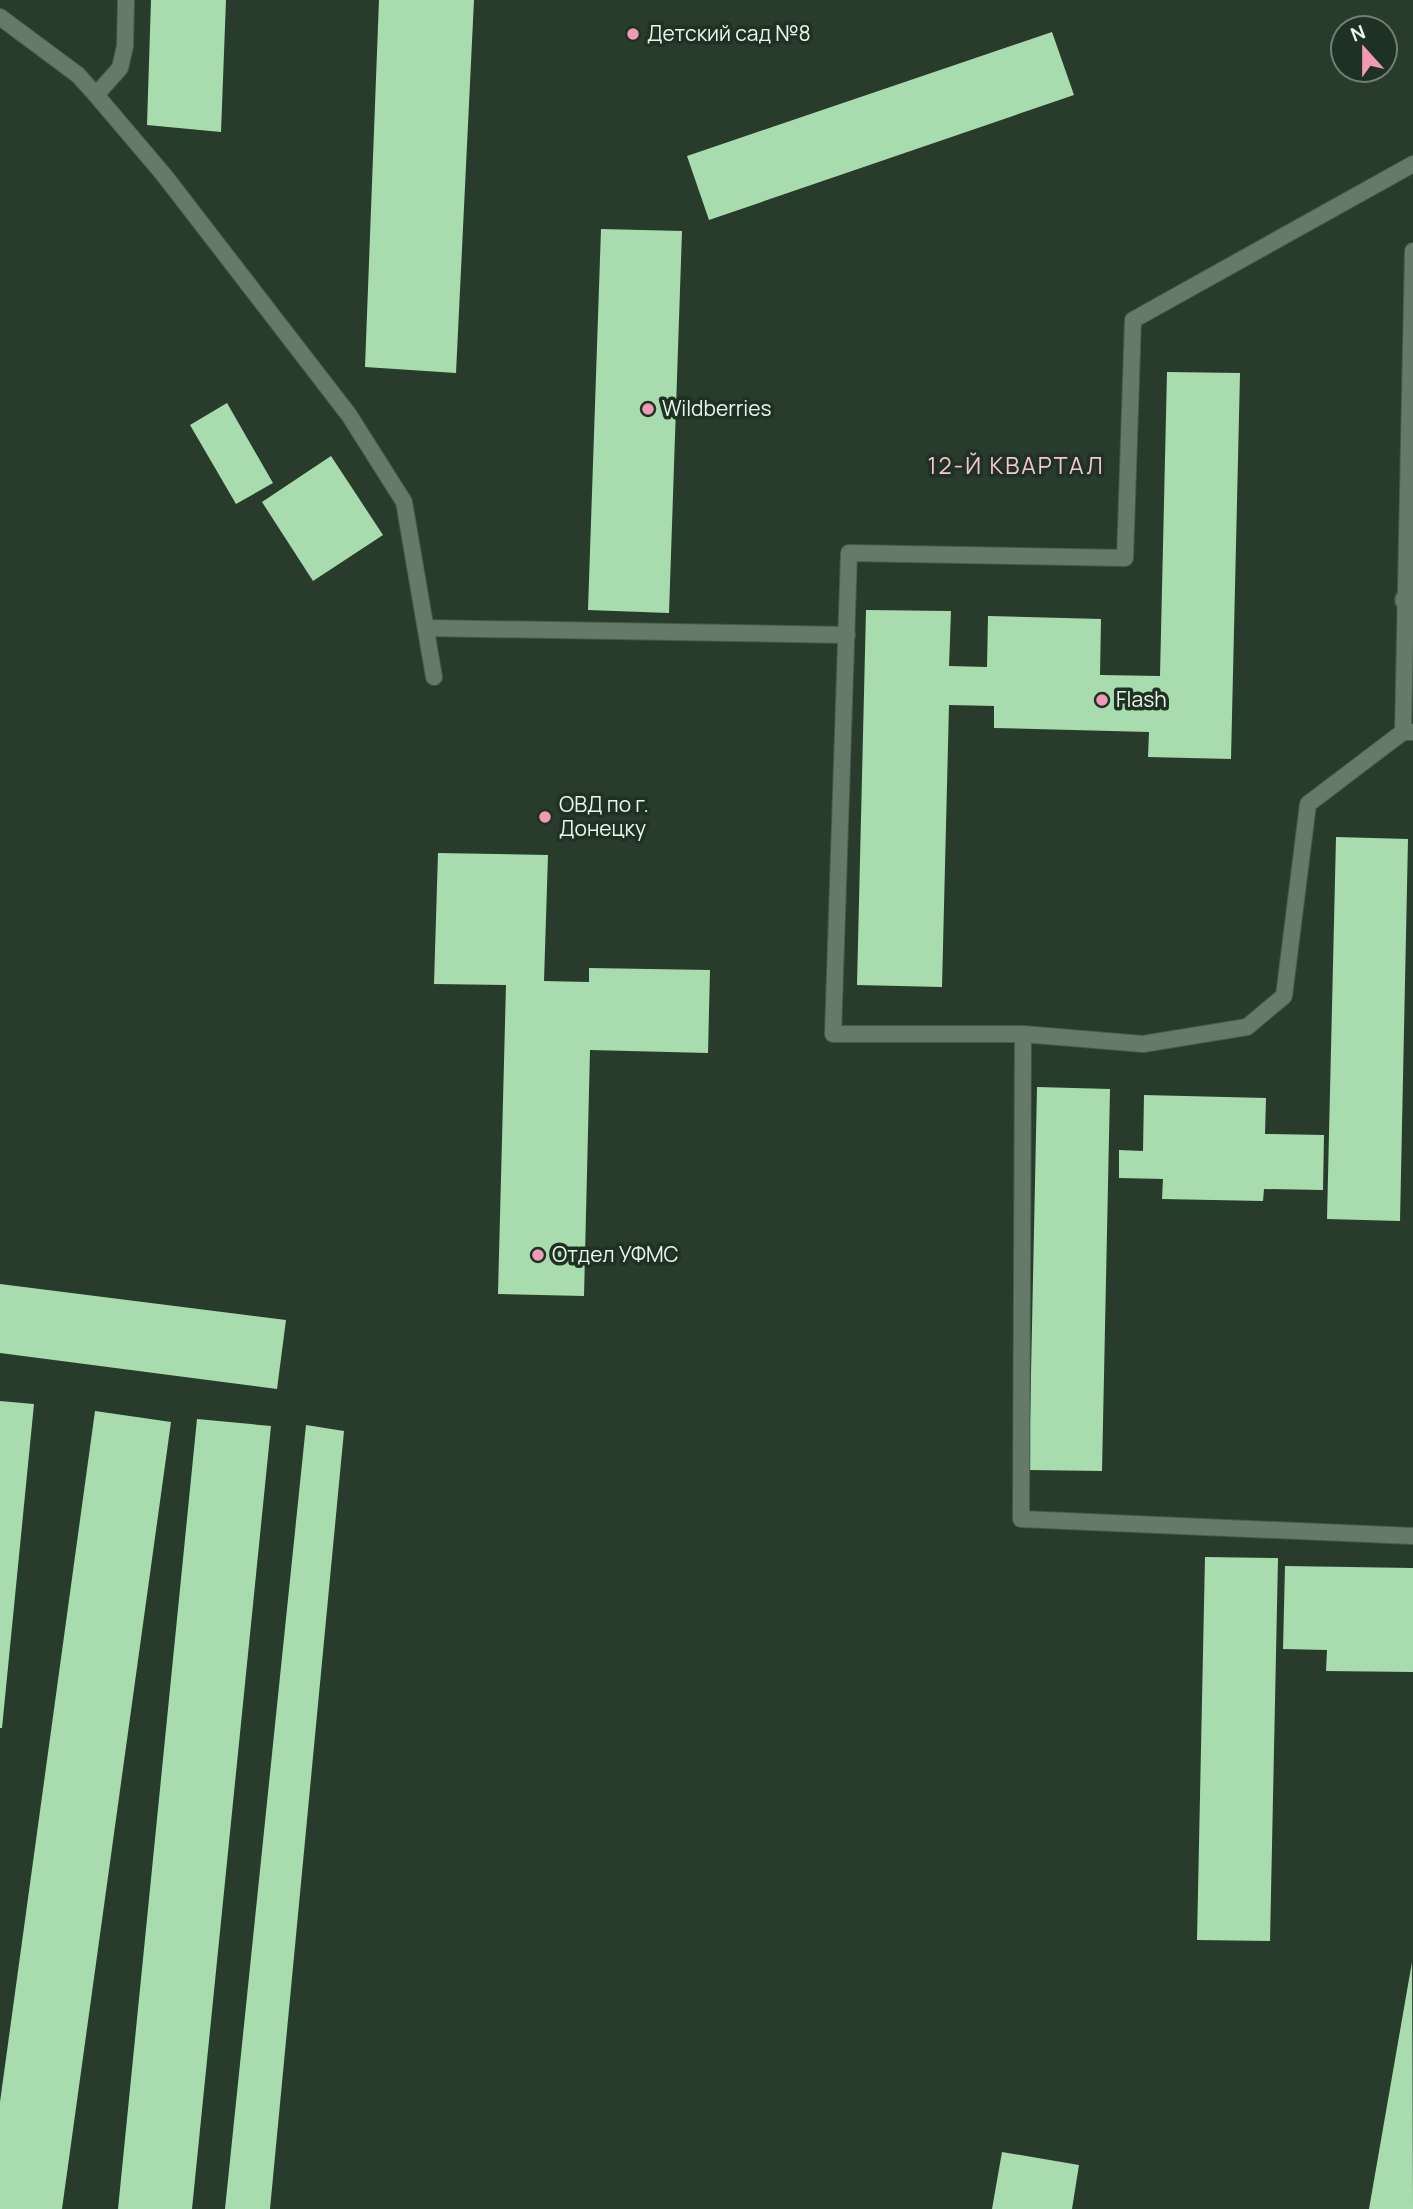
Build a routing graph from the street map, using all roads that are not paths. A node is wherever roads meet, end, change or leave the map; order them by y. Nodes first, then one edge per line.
1 (126, 0) edge
2 (0, 17) edge
3 (96, 95) junction
4 (1413, 164) edge
5 (1413, 250) edge
6 (1409, 600) edge
7 (426, 628) junction
8 (847, 635) junction
9 (434, 677) dead end
10 (1408, 732) edge
11 (1023, 1034) junction
12 (1413, 1536) edge

1 - 3 lane
2 - 3 lane
3 - 7 lane
4 - 8 lane
5 - 6 lane
6 - 10 lane
7 - 8 lane
7 - 9 lane
8 - 11 lane
10 - 11 lane
11 - 12 lane

